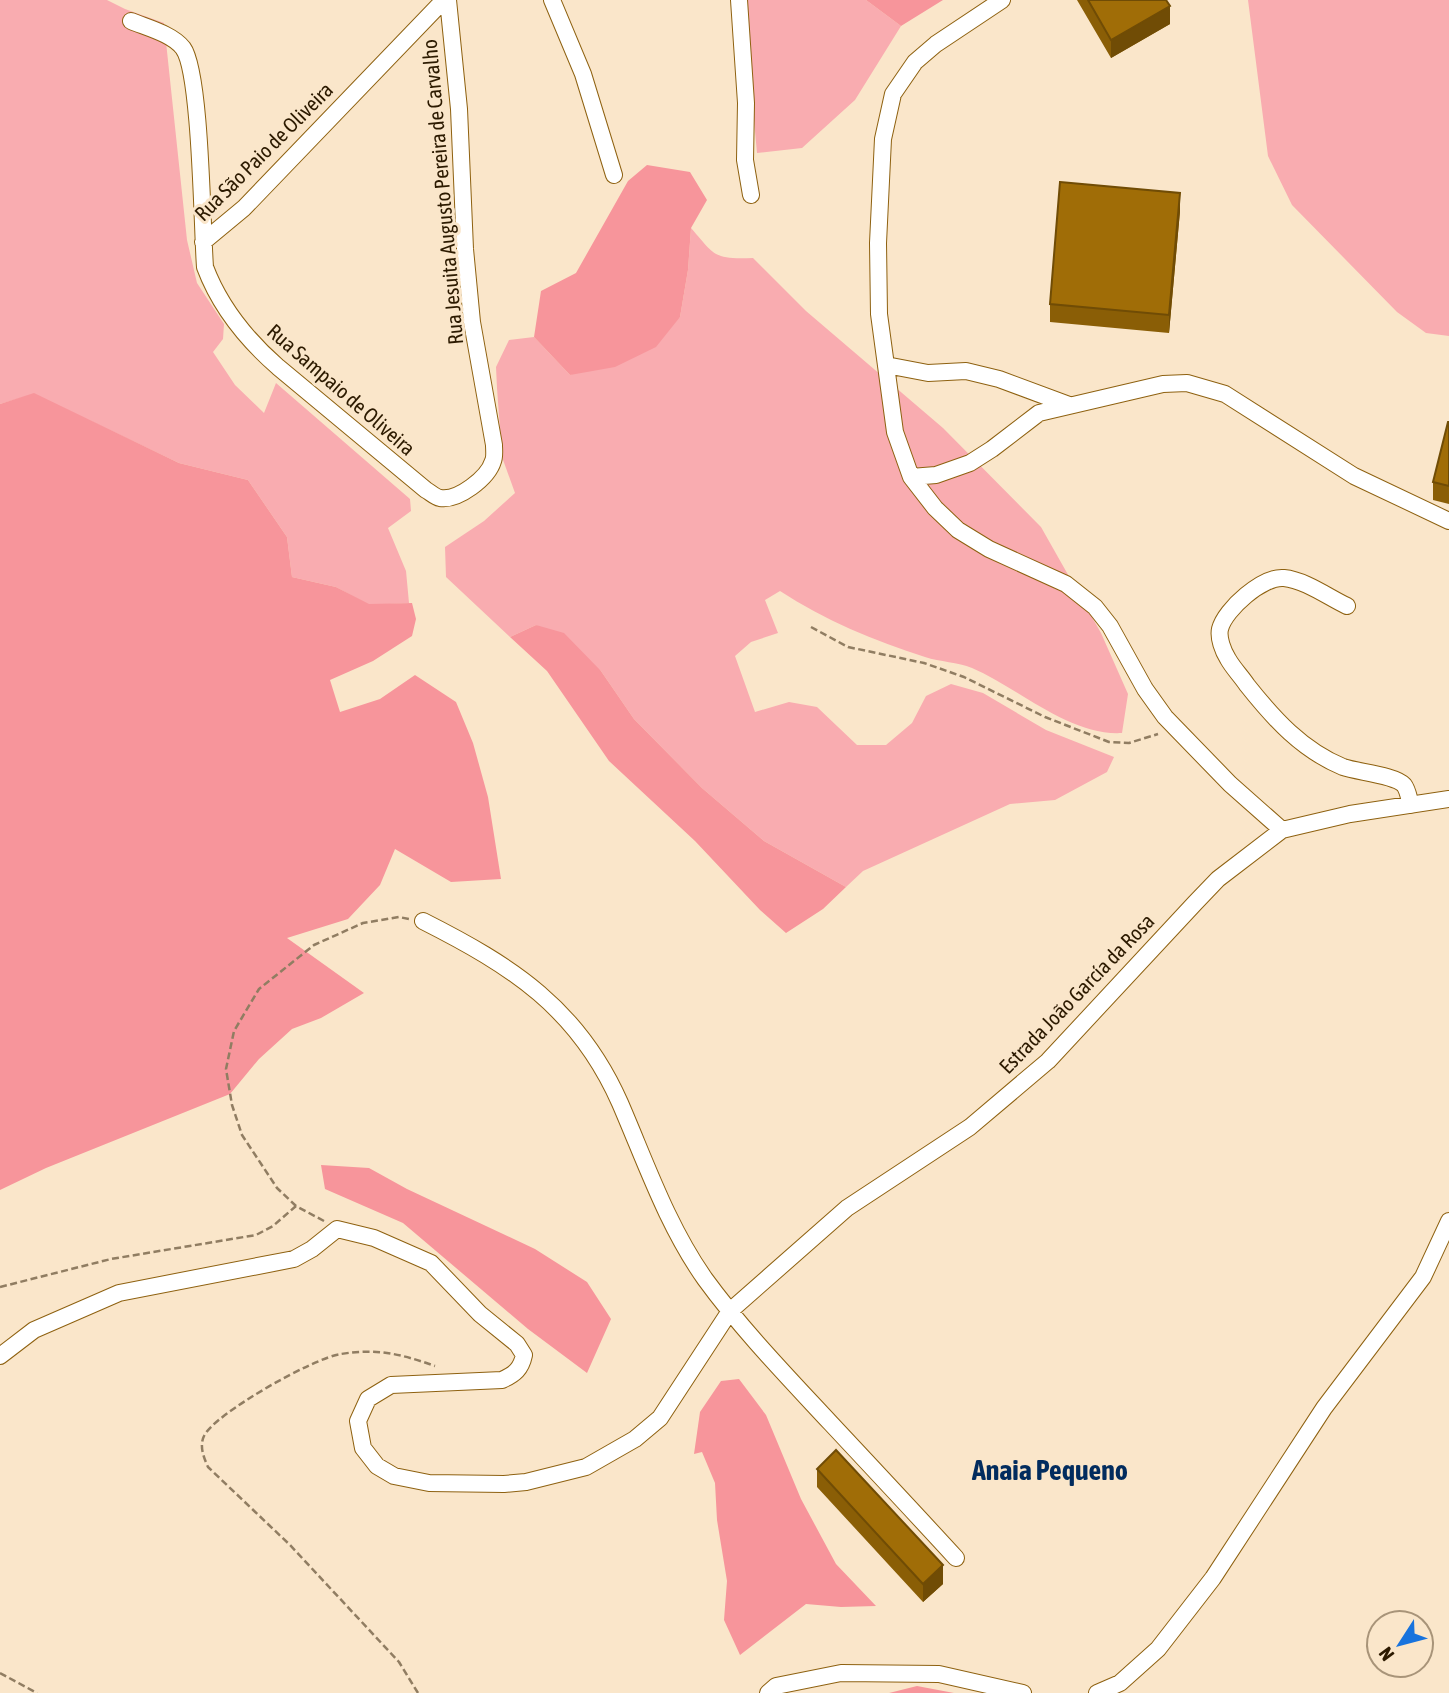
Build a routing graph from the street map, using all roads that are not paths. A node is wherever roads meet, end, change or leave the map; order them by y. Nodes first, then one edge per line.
1 (446, 0) edge
2 (552, 0) edge
3 (738, 0) edge
4 (1002, 0) edge
5 (131, 21) dead end
6 (614, 175) dead end
7 (751, 195) dead end
8 (203, 242) junction
9 (886, 365) junction
10 (1069, 405) junction
11 (911, 477) junction
12 (426, 490) joint
13 (1449, 521) edge
14 (1347, 606) dead end
15 (1449, 799) edge
16 (1411, 805) junction
17 (1282, 830) junction
18 (423, 921) road end
19 (1449, 1221) edge
20 (730, 1311) junction
21 (0, 1356) edge
22 (956, 1558) dead end
23 (768, 1693) edge
24 (1023, 1693) edge
25 (1097, 1693) edge

1 - 8 street, Rua São Paio de Oliveira
1 - 12 street, Rua Jesuita Augusto Pereira de Carvalho
2 - 6 street
3 - 7 street
4 - 9 street
5 - 8 street, Rua São Paio de Oliveira
8 - 12 street, Rua Sampaio de Oliveira
9 - 10 street
9 - 11 street
10 - 11 street
10 - 13 street
11 - 17 street
14 - 16 street
15 - 16 street, Estrada João García da Rosa
16 - 17 street, Estrada João García da Rosa
17 - 20 street, Estrada João García da Rosa
18 - 20 street
19 - 25 street
20 - 21 street, Estrada João García da Rosa
20 - 22 street
23 - 24 street

